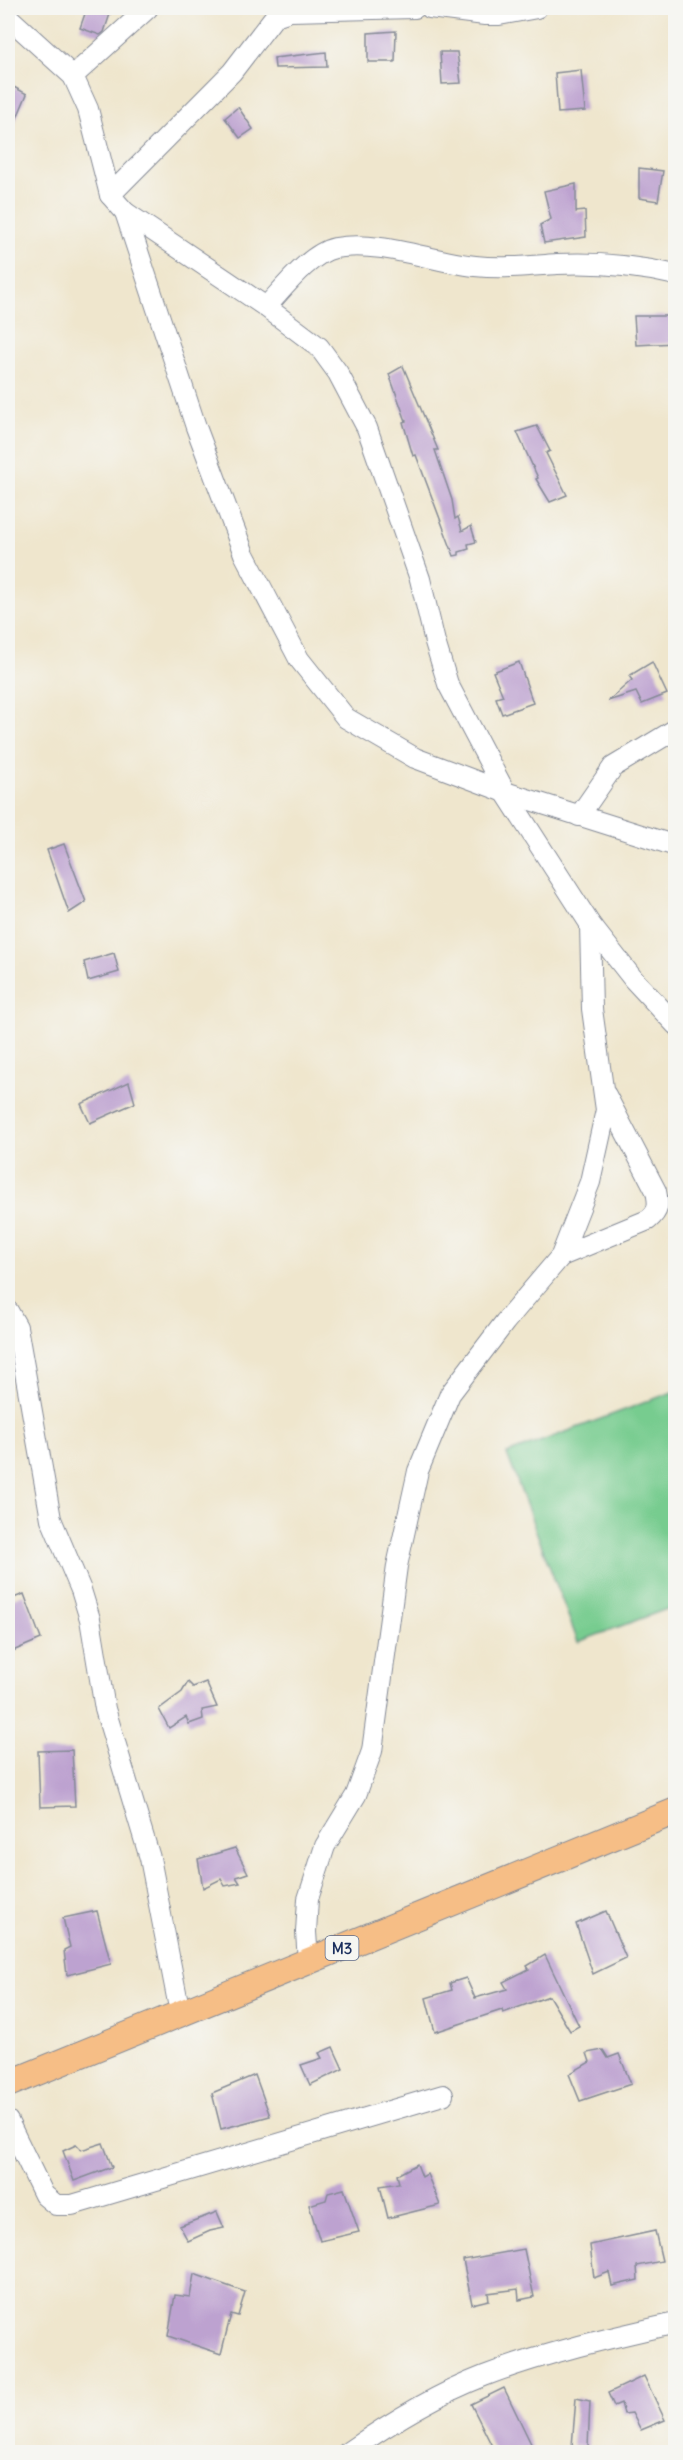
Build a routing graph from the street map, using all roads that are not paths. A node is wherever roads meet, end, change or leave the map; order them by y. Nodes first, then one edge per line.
1 (148, 8) edge
2 (415, 8) edge
3 (430, 8) edge
4 (537, 8) edge
5 (8, 17) edge
6 (73, 76) junction
7 (110, 195) junction
8 (125, 212) junction
9 (675, 275) edge
10 (266, 307) junction
11 (675, 729) edge
12 (505, 792) junction
13 (579, 816) junction
14 (675, 846) edge
15 (590, 924) junction
16 (675, 1025) edge
17 (604, 1092) junction
18 (561, 1256) junction
19 (8, 1311) edge
20 (675, 1811) edge
21 (308, 1961) junction
22 (180, 2013) junction
23 (8, 2084) edge
24 (443, 2095) dead end
25 (8, 2121) edge
26 (675, 2323) edge
27 (355, 2450) edge

1 - 6 street
2 - 7 street
3 - 4 street
5 - 6 street
6 - 7 street
7 - 8 street
8 - 10 street
8 - 12 street
9 - 10 street
10 - 12 street
11 - 13 street
12 - 13 street
12 - 15 street
13 - 14 street
15 - 16 street
15 - 17 street
17 - 18 street
17 - 18 street
18 - 21 street
19 - 22 street
20 - 21 main road, M3
21 - 22 main road, M3
22 - 23 main road, M3
24 - 25 street
26 - 27 street

